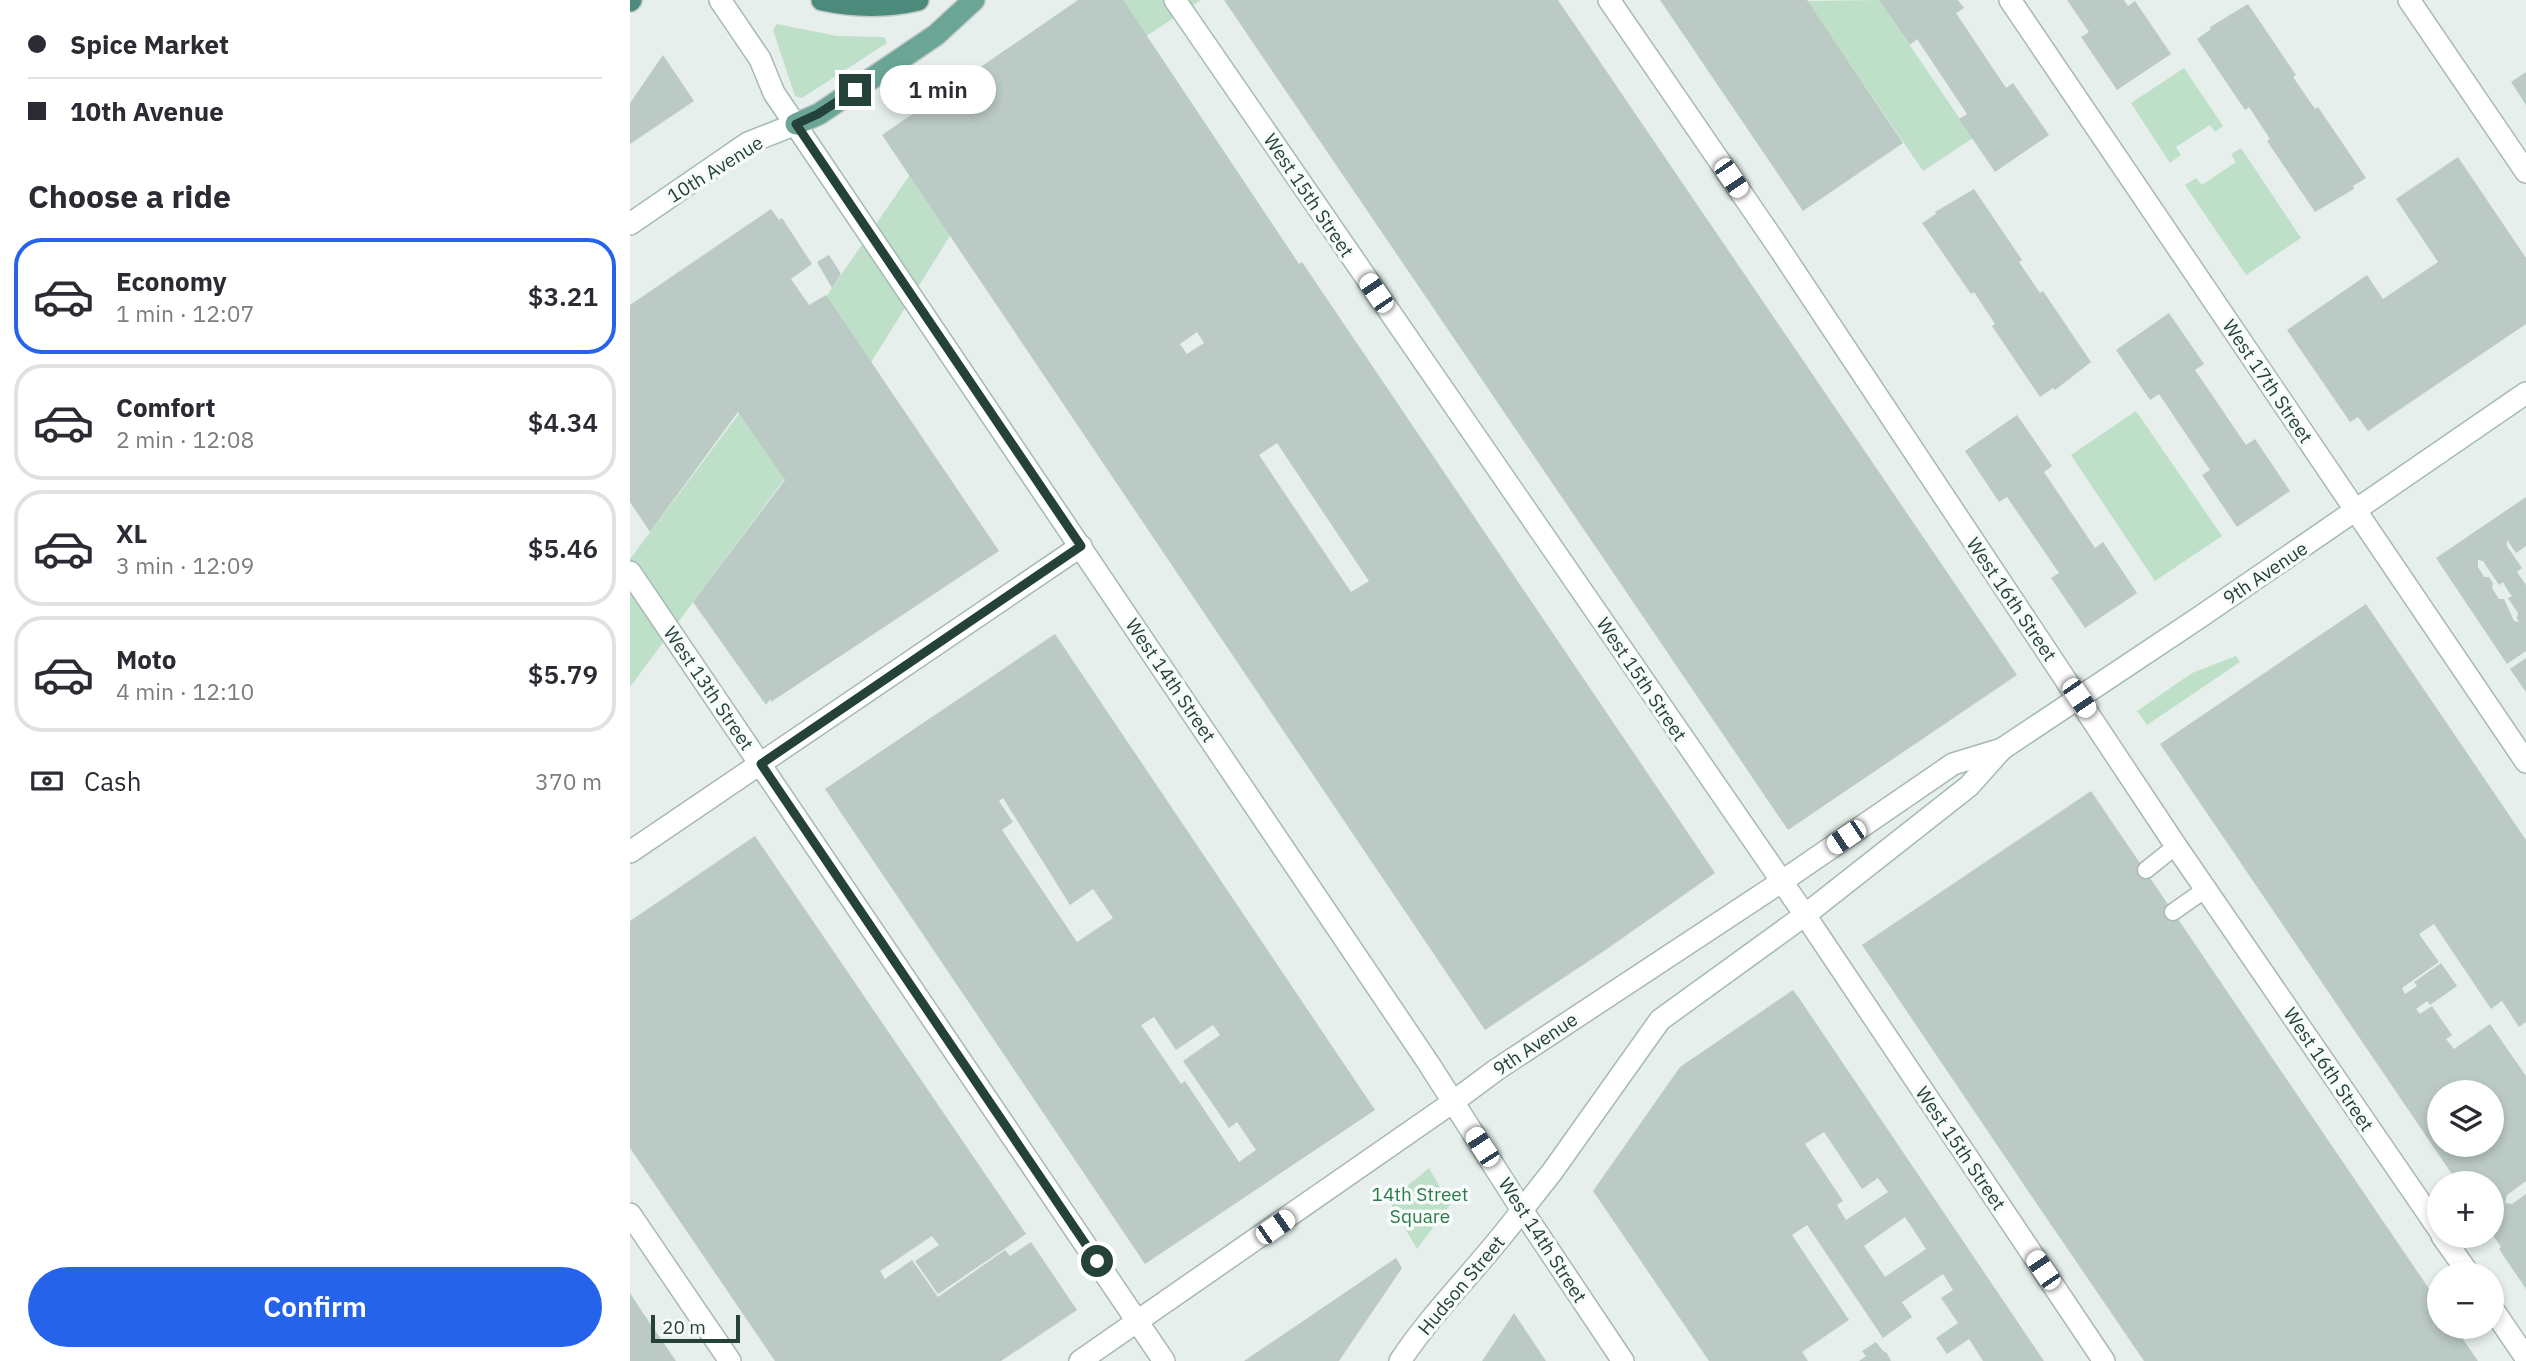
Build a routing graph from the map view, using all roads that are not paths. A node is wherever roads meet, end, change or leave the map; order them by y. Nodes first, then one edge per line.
1 (720, 0) edge
2 (822, 0) edge
3 (918, 0) edge
4 (974, 0) edge
5 (1175, 0) edge
6 (1609, 0) edge
7 (2010, 0) edge
8 (2409, 0) edge
9 (796, 124) junction
10 (2526, 172) edge
11 (630, 224) edge
12 (2526, 393) edge
13 (2356, 511) junction
14 (1081, 546) junction
15 (630, 572) edge
16 (2079, 698) junction
17 (2002, 749) junction
18 (2526, 762) edge
19 (761, 764) junction
20 (2176, 846) junction
21 (630, 852) edge
22 (2146, 870) dead end
23 (1781, 882) junction
24 (2206, 889) junction
25 (2174, 912) dead end
26 (1805, 915) junction
27 (1454, 1102) junction
28 (1522, 1210) junction
29 (2427, 1213) edge
30 (630, 1214) edge
31 (1138, 1322) junction
32 (2504, 1326) edge
33 (2526, 1358) edge
34 (730, 1361) edge
35 (1080, 1361) edge
36 (1164, 1361) edge
37 (1400, 1361) edge
38 (1623, 1361) edge
39 (2104, 1361) edge

1 - 9 street, West 14th Street
2 - 3 highway
4 - 9 main road, 10th Avenue
5 - 23 street, West 15th Street
6 - 16 street, West 16th Street
7 - 13 street, West 17th Street
8 - 10 street
9 - 11 street, 10th Avenue
9 - 14 street, West 14th Street
12 - 13 street, 9th Avenue
13 - 16 street, 9th Avenue
13 - 18 street, West 17th Street
14 - 19 street
14 - 27 street, West 14th Street
15 - 19 street, West 13th Street
16 - 17 street, 9th Avenue
16 - 20 street, West 16th Street
17 - 23 street, 9th Avenue
17 - 26 street, 9th Avenue
19 - 21 street
19 - 31 street, West 13th Street
20 - 22 lane
20 - 24 street, West 16th Street
23 - 26 street, West 15th Street
23 - 27 street, 9th Avenue
24 - 25 lane
24 - 29 street, West 16th Street
26 - 28 street, 9th Avenue
26 - 39 street, West 15th Street
27 - 28 street, West 14th Street
27 - 31 street, 9th Avenue
28 - 37 street, Hudson Street
28 - 38 street, West 14th Street
30 - 34 street
31 - 35 street, 9th Avenue
31 - 36 street, West 13th Street
32 - 33 street

